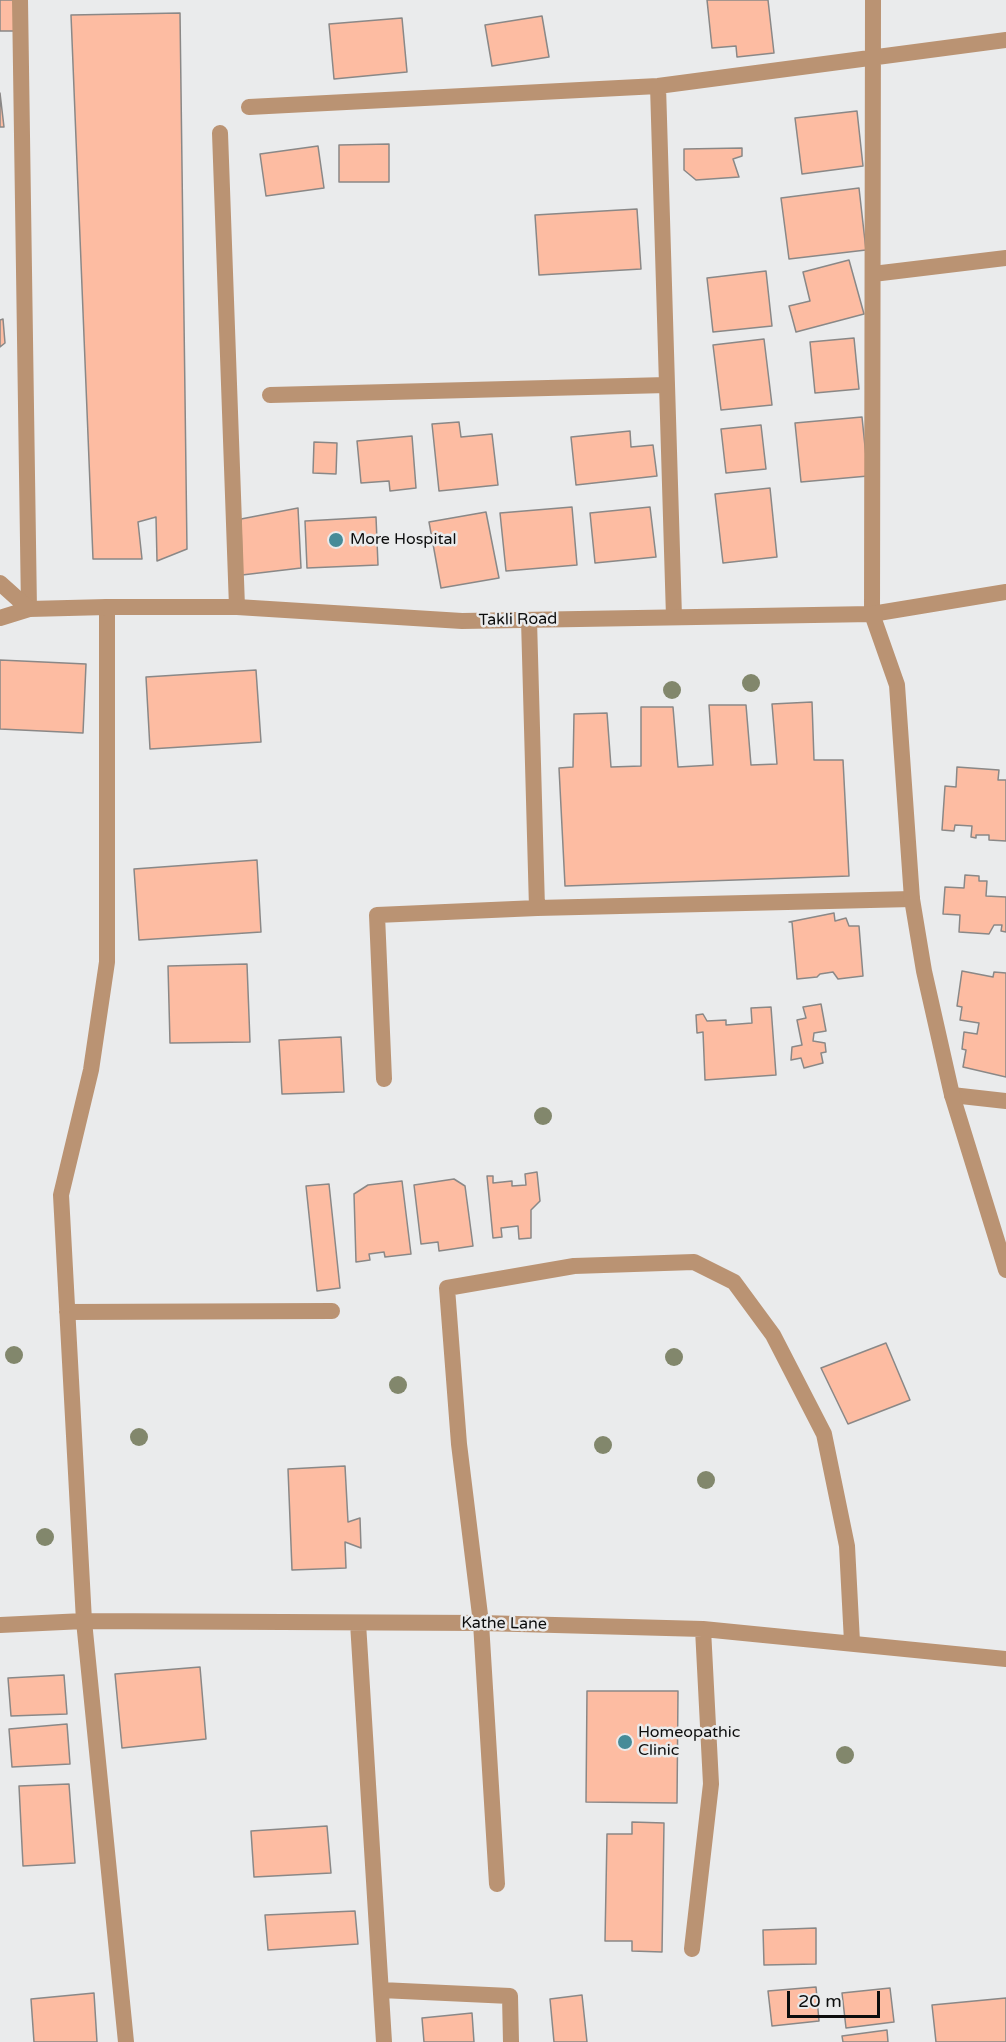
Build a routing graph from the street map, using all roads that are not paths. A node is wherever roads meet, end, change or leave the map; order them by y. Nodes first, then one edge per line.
1 (21, 0) edge
2 (873, 0) edge
3 (1006, 40) edge
4 (873, 56) junction
5 (658, 86) junction
6 (249, 107) dead end
7 (220, 133) dead end
8 (1006, 258) edge
9 (873, 274) junction
10 (667, 385) junction
11 (270, 395) dead end
12 (0, 583) edge
13 (1006, 592) edge
14 (107, 607) junction
15 (237, 607) junction
16 (29, 609) junction
17 (872, 614) junction
18 (675, 617) junction
19 (0, 618) edge
20 (528, 620) junction
21 (912, 899) junction
22 (537, 908) junction
23 (384, 1079) dead end
24 (952, 1095) junction
25 (1006, 1101) edge
26 (1006, 1270) edge
27 (332, 1311) dead end
28 (67, 1312) junction
29 (84, 1621) junction
30 (358, 1623) junction
31 (481, 1623) junction
32 (0, 1626) edge
33 (703, 1629) junction
34 (852, 1642) junction
35 (1006, 1659) edge
36 (497, 1884) dead end
37 (692, 1949) dead end
38 (381, 1990) junction
39 (126, 2042) edge
40 (384, 2042) edge
41 (511, 2042) edge

1 - 16 street
2 - 4 street
3 - 4 street
4 - 5 street
4 - 9 street
5 - 6 street
5 - 10 street
7 - 15 street
8 - 9 street
9 - 17 street
10 - 11 street
10 - 18 street
12 - 16 street
13 - 17 street, Takli Road
14 - 15 street, Takli Road
14 - 16 street, Takli Road
14 - 28 street
15 - 20 street, Takli Road
16 - 19 street, Takli Road
17 - 18 street, Takli Road
17 - 21 street
18 - 20 street, Takli Road
20 - 22 street
21 - 22 street
21 - 24 street
22 - 23 street
24 - 25 street
24 - 26 street
27 - 28 street
28 - 29 street
29 - 30 street, Kathe Lane
29 - 32 street, Kathe Lane
29 - 39 street
30 - 31 street, Kathe Lane
30 - 38 street
31 - 33 street, Kathe Lane
31 - 34 street
31 - 36 street
33 - 34 street, Kathe Lane
33 - 37 street
34 - 35 street, Kathe Lane
38 - 40 street
38 - 41 street

